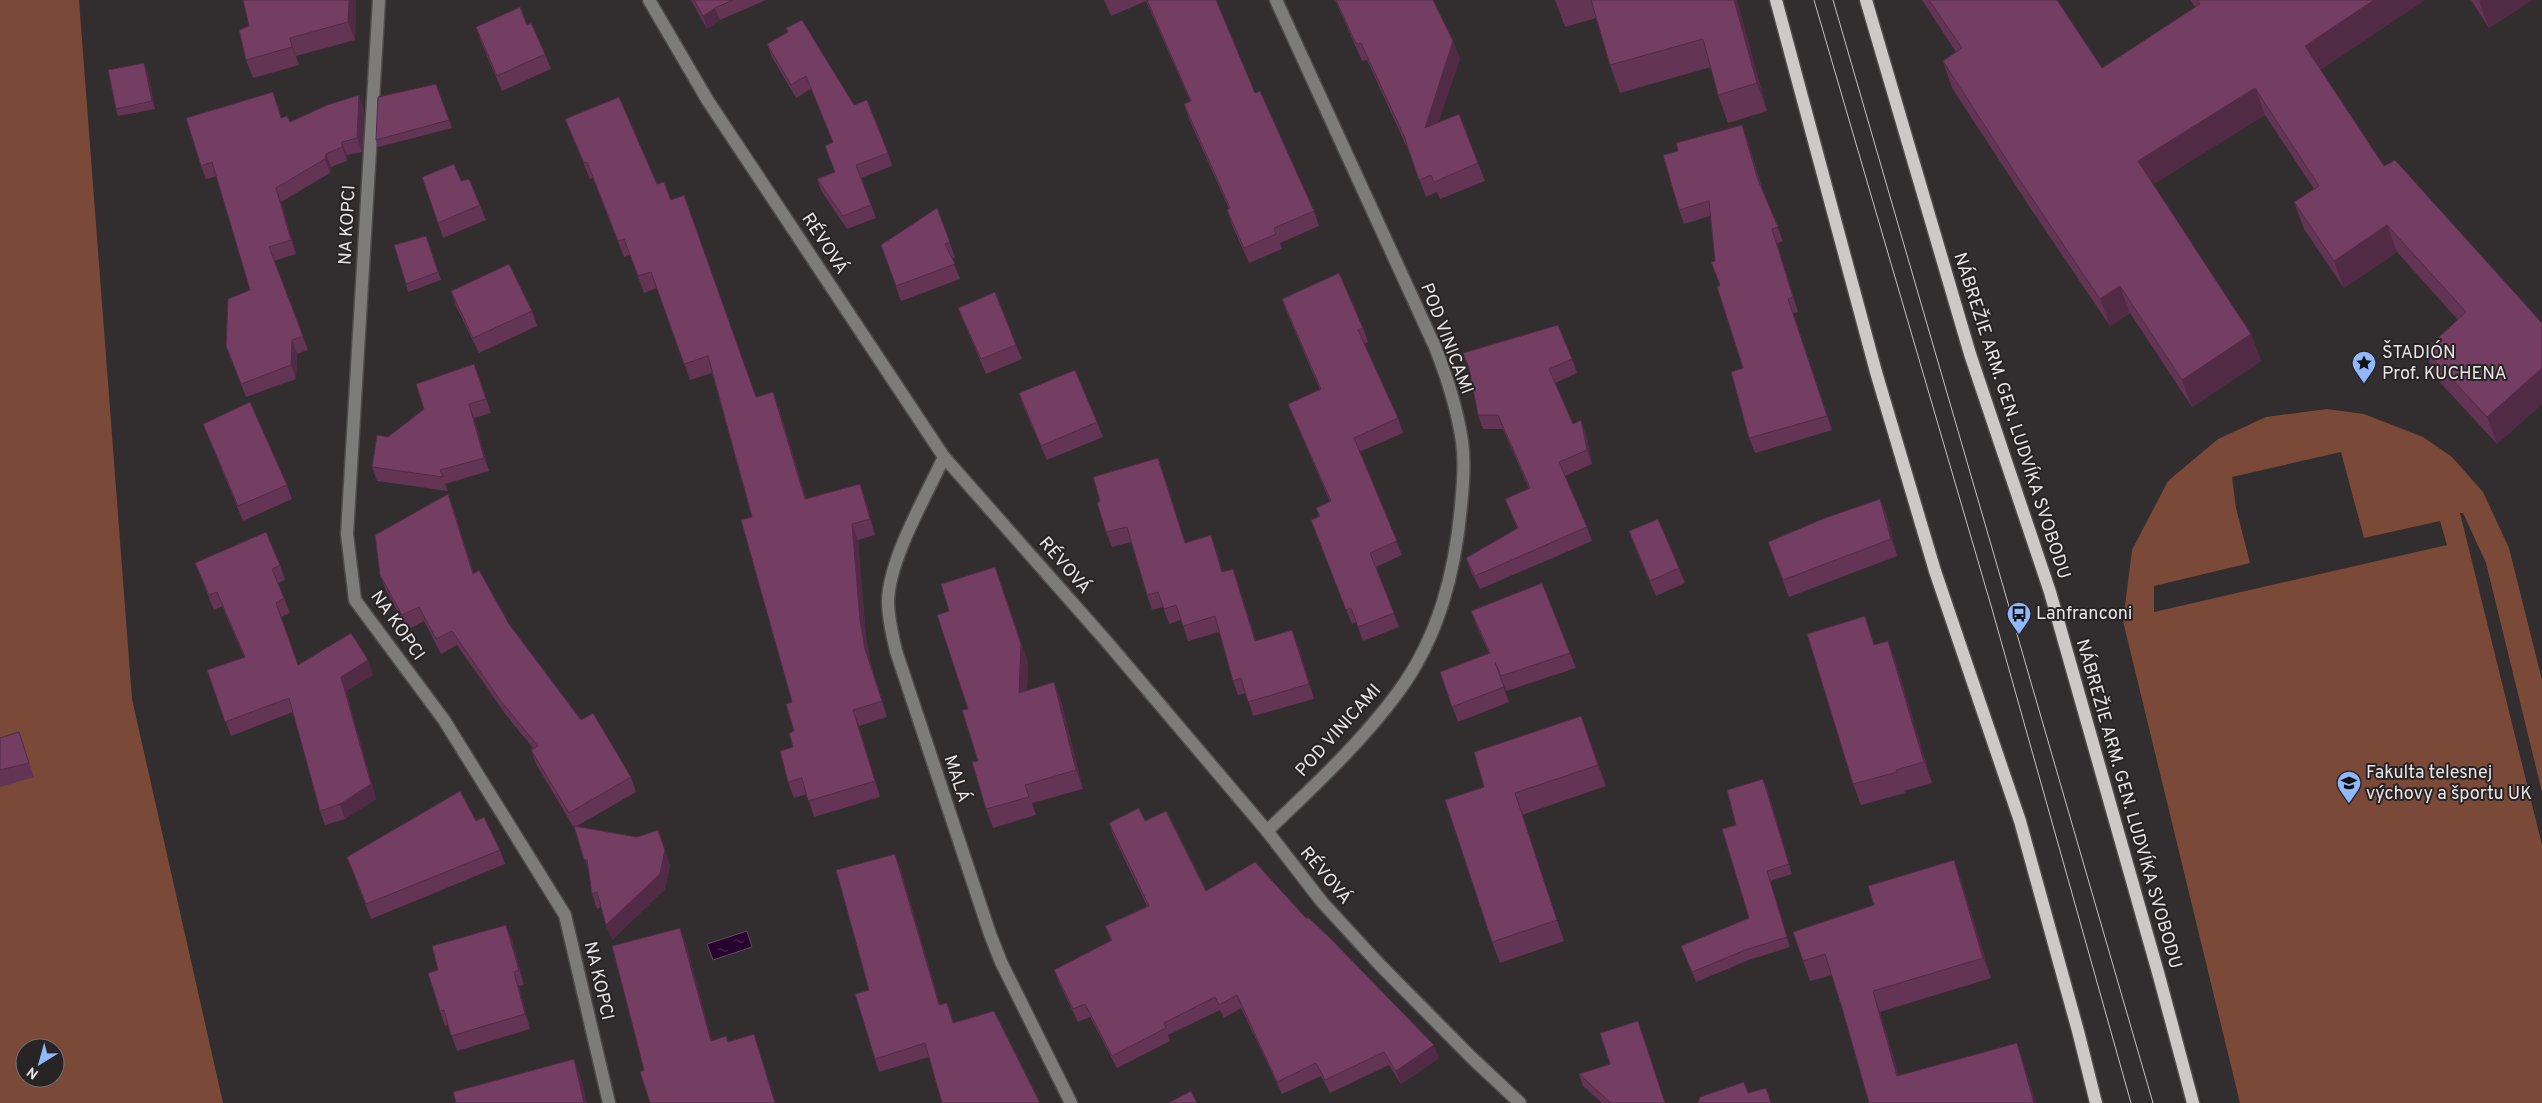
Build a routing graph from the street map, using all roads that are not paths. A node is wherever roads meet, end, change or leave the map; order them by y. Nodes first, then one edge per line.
1 (379, 0) edge
2 (650, 0) edge
3 (1276, 0) edge
4 (1776, 0) edge
5 (1866, 0) edge
6 (944, 457) junction
7 (1267, 832) junction
8 (609, 1103) edge
9 (1071, 1103) edge
10 (1520, 1103) edge
11 (2096, 1103) edge
12 (2193, 1103) edge

1 - 8 street, NA KOPCI
2 - 6 street, RÉVOVÁ
3 - 7 street, POD VINICAMI
4 - 11 main road
5 - 12 main road, NÁBREŽIE ARM. GEN. LUDVÍKA SVOBODU
6 - 7 street, RÉVOVÁ
6 - 9 street, MALÁ
7 - 10 street, RÉVOVÁ

